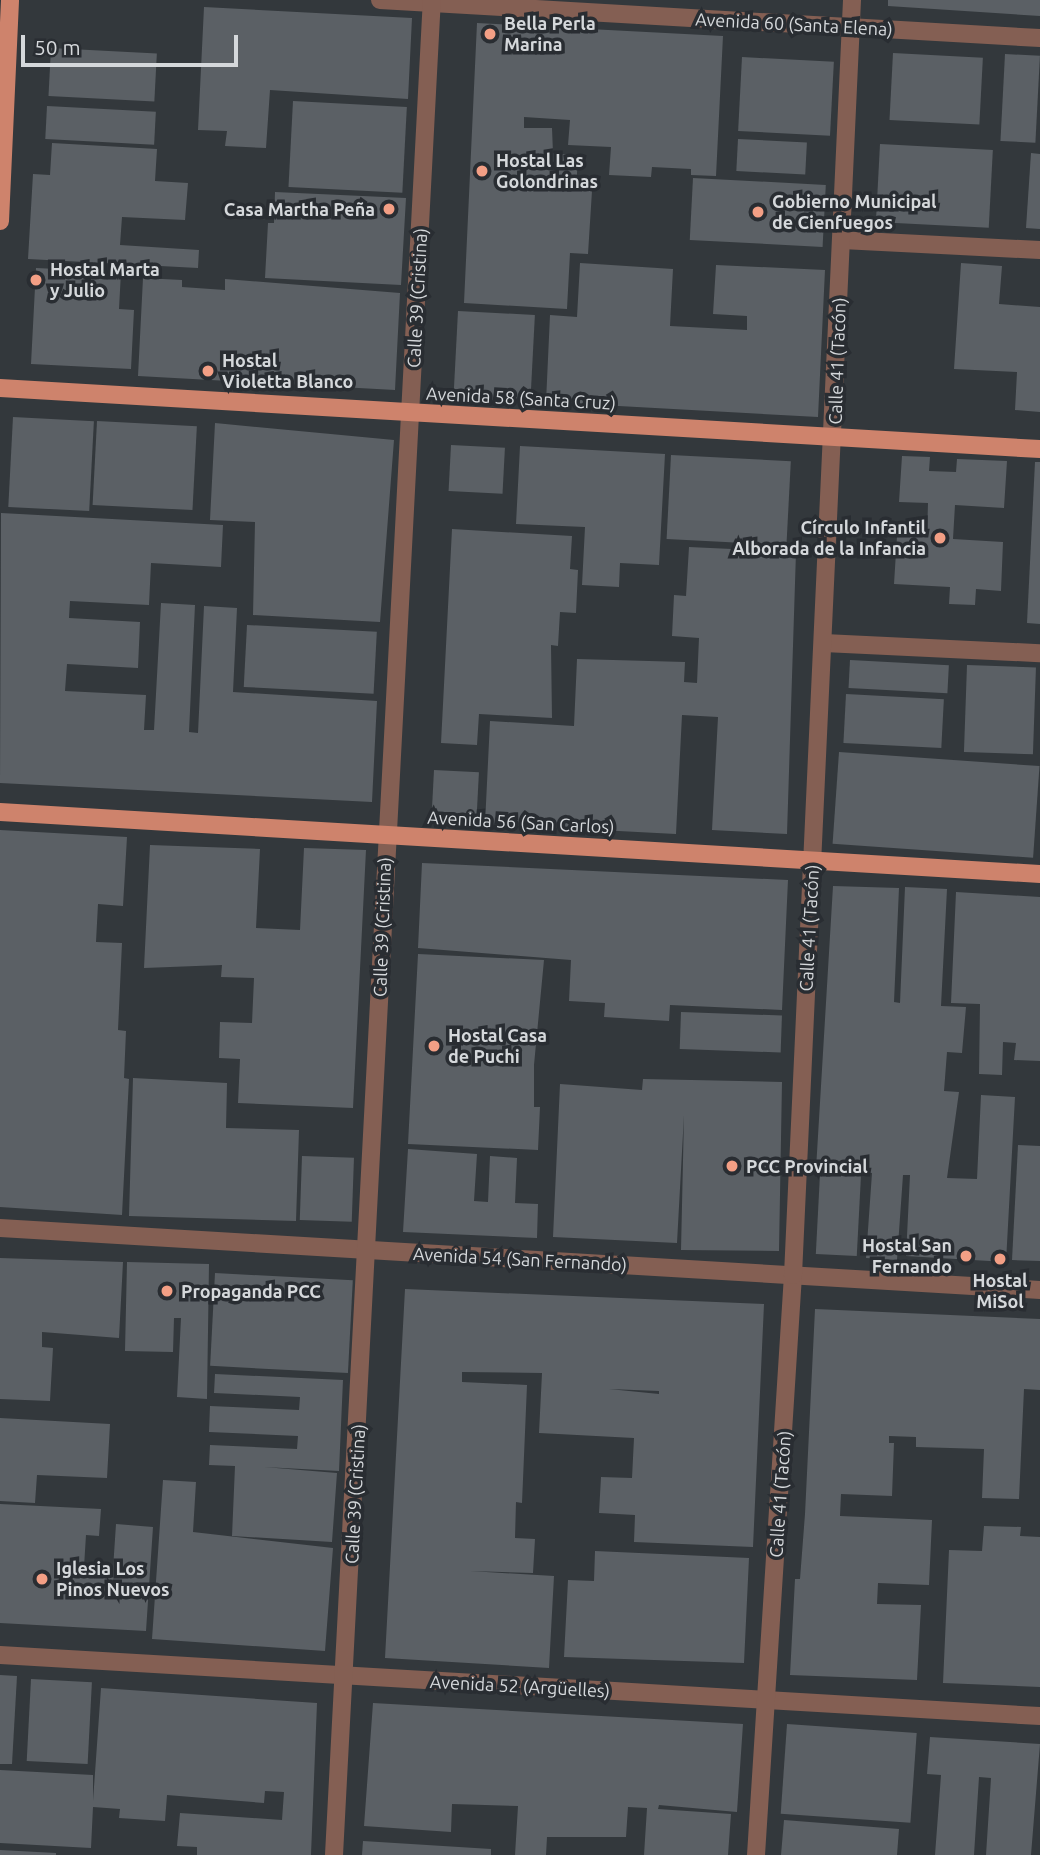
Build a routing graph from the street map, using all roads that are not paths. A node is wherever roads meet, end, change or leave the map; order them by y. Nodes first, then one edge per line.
1 (10, 0) edge
2 (380, 0) edge
3 (852, 0) edge
4 (431, 1) edge
5 (850, 27) junction
6 (1040, 38) edge
7 (0, 221) edge
8 (842, 240) junction
9 (1040, 250) edge
10 (0, 388) edge
11 (411, 412) junction
12 (834, 437) junction
13 (1040, 449) edge
14 (824, 643) junction
15 (1040, 653) edge
16 (0, 812) edge
17 (386, 835) junction
18 (813, 860) junction
19 (1040, 874) edge
20 (0, 1228) edge
21 (369, 1250) junction
22 (793, 1275) junction
23 (1040, 1290) edge
24 (0, 1655) edge
25 (346, 1675) junction
26 (767, 1700) junction
27 (1040, 1716) edge
28 (334, 1855) edge
29 (756, 1855) edge

1 - 7 main road
2 - 4 street, Avenida 60 (Santa Elena)
3 - 5 street, Calle 41 (Tacón)
4 - 5 street, Avenida 60 (Santa Elena)
4 - 11 street, Calle 39 (Cristina)
5 - 6 street, Avenida 60 (Santa Elena)
5 - 8 street, Calle 41 (Tacón)
8 - 9 street
8 - 12 street, Calle 41 (Tacón)
10 - 11 main road, Avenida 58 (Santa Cruz)
11 - 12 main road, Avenida 58 (Santa Cruz)
11 - 17 street, Calle 39 (Cristina)
12 - 13 main road, Avenida 58 (Santa Cruz)
12 - 14 street, Calle 41 (Tacón)
14 - 15 street
14 - 18 street, Calle 41 (Tacón)
16 - 17 main road, Avenida 56 (San Carlos)
17 - 18 main road, Avenida 56 (San Carlos)
17 - 21 street, Calle 39 (Cristina)
18 - 19 main road, Avenida 56 (San Carlos)
18 - 22 street, Calle 41 (Tacón)
20 - 21 street, Avenida 54 (San Fernando)
21 - 22 street, Avenida 54 (San Fernando)
21 - 25 street, Calle 39 (Cristina)
22 - 23 street, Avenida 54 (San Fernando)
22 - 26 street, Calle 41 (Tacón)
24 - 25 street, Avenida 52 (Argüelles)
25 - 26 street, Avenida 52 (Argüelles)
25 - 28 street, Calle 39 (Cristina)
26 - 27 street, Avenida 52 (Argüelles)
26 - 29 street, Calle 41 (Tacón)

